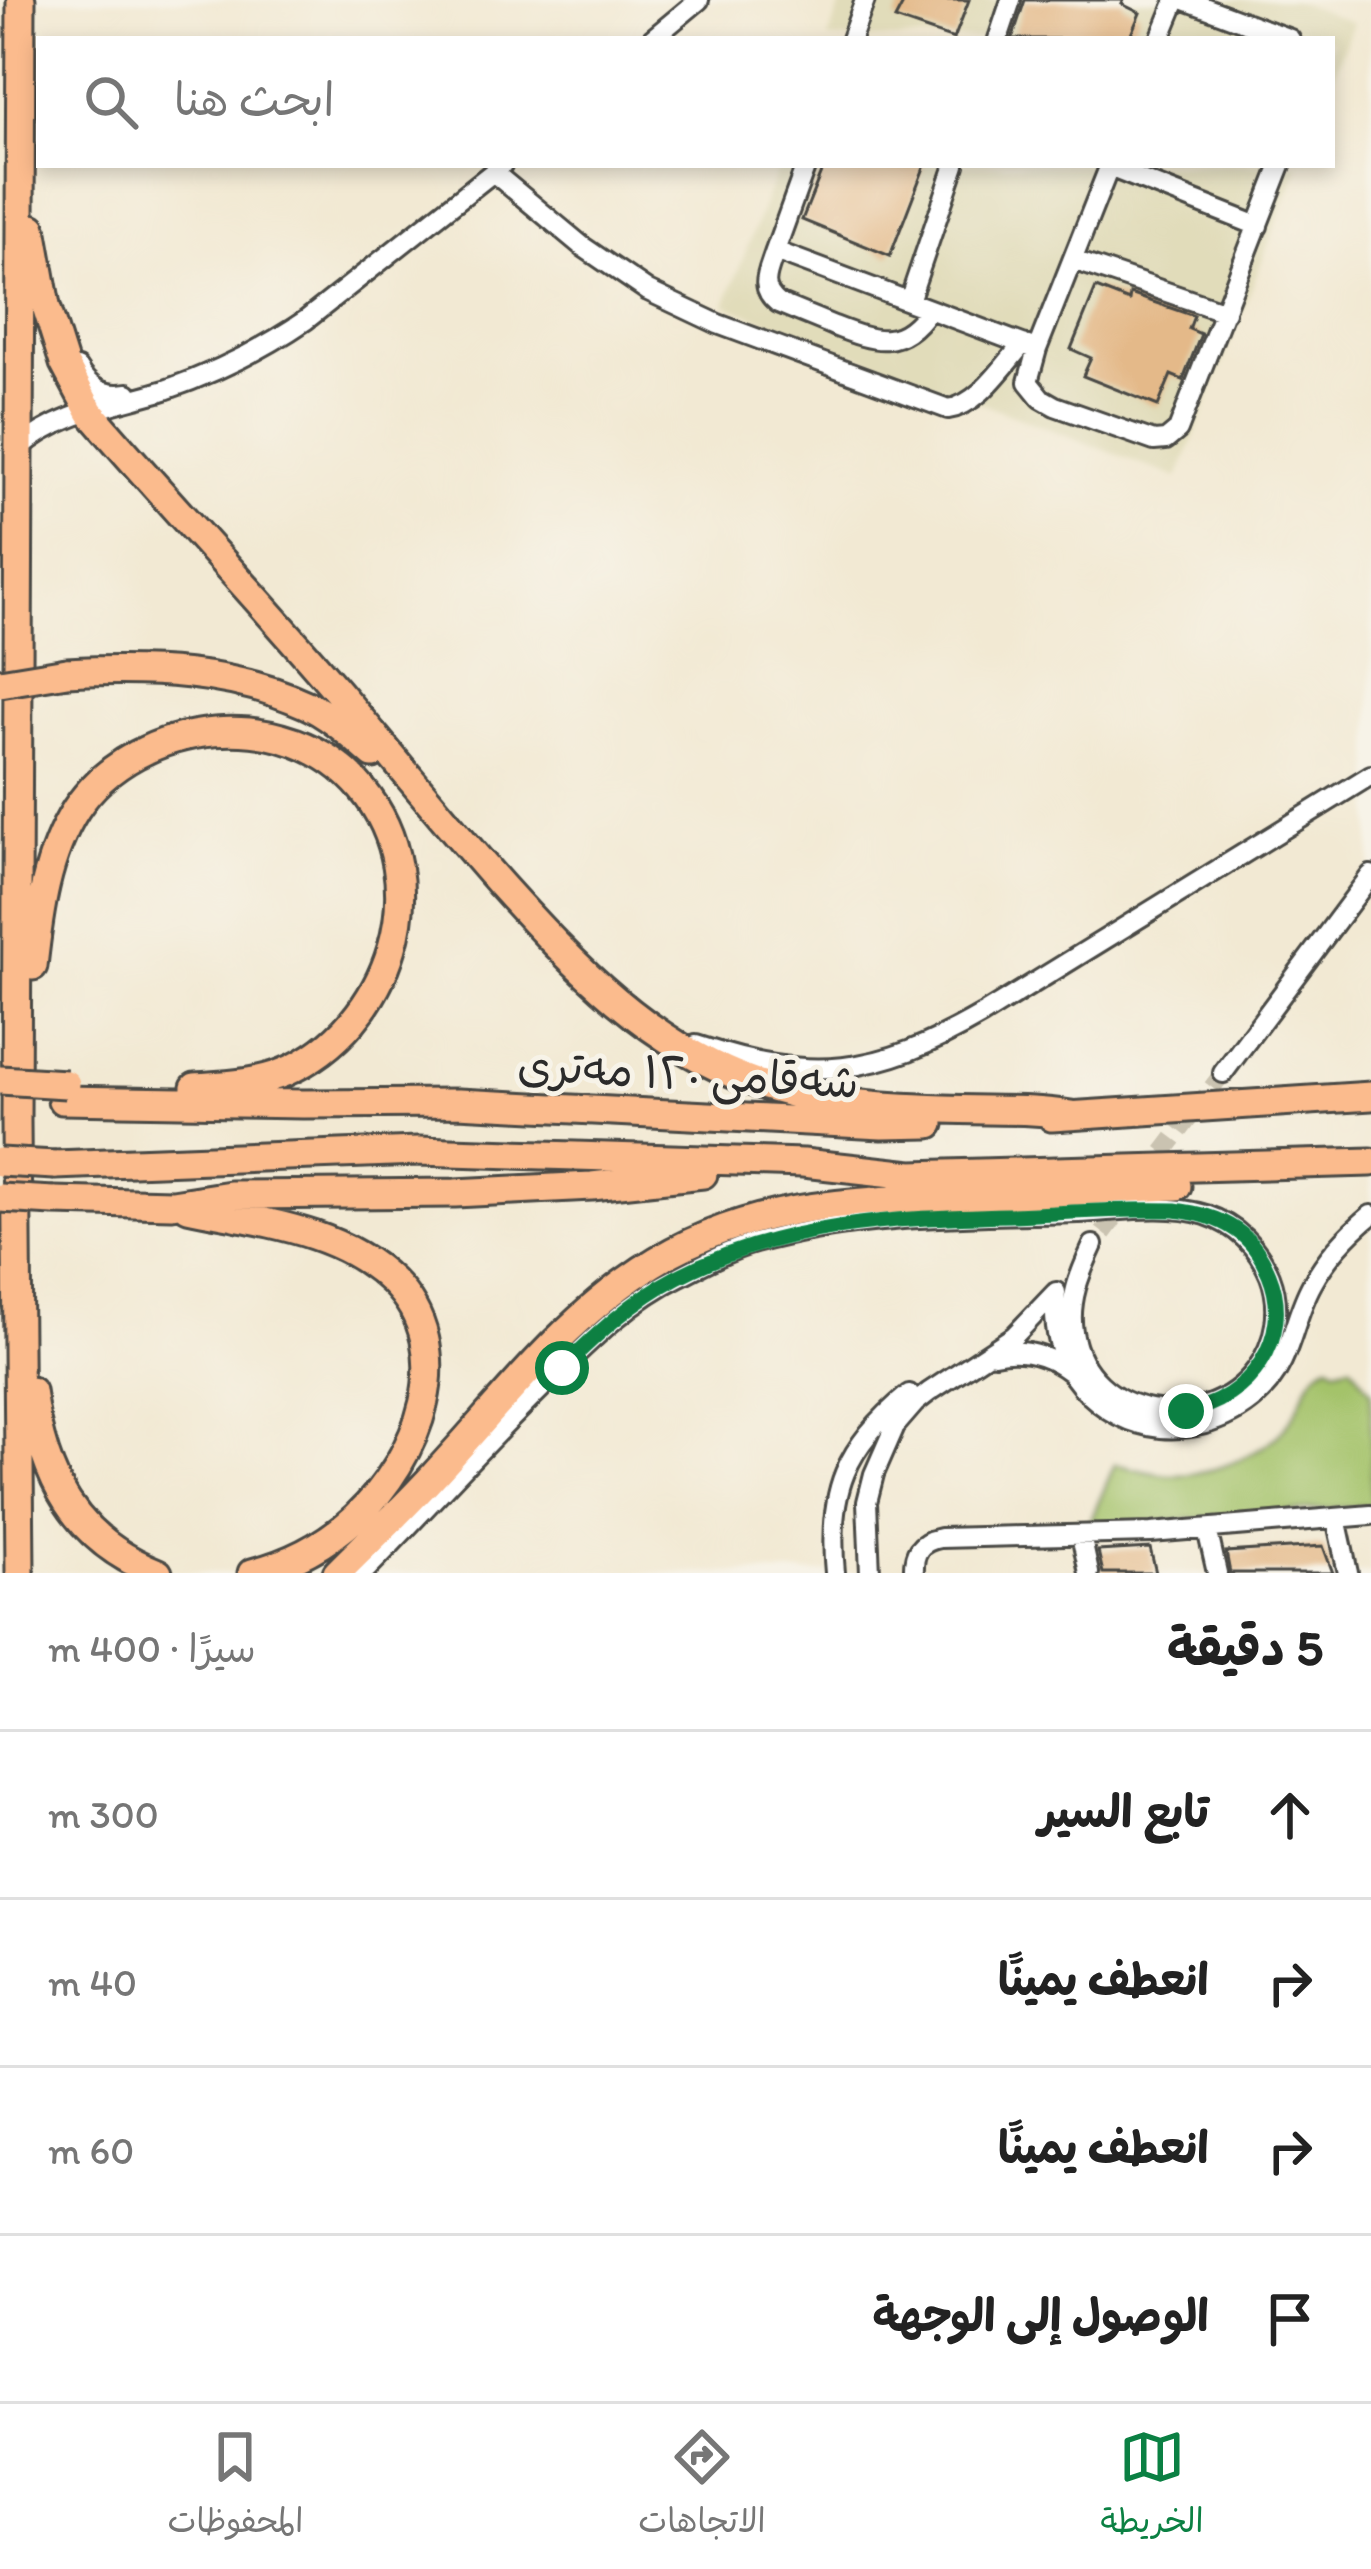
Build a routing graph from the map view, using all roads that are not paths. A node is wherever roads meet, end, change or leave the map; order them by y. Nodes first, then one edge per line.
1 (21, 0) edge
2 (698, 0) edge
3 (865, 0) edge
4 (1011, 0) edge
5 (1176, 0) edge
6 (1185, 0) edge
7 (656, 36) edge
8 (852, 36) edge
9 (999, 36) edge
10 (1161, 36) edge
11 (1282, 36) edge
12 (805, 168) edge
13 (954, 168) edge
14 (1109, 168) edge
15 (1115, 168) edge
16 (1280, 168) edge
17 (497, 169) edge
18 (20, 170) junction
19 (1258, 226) junction
20 (36, 248) junction
21 (775, 251) junction
22 (1073, 260) junction
23 (909, 302) junction
24 (929, 309) junction
25 (1225, 312) junction
26 (1029, 346) junction
27 (214, 371) junction
28 (146, 395) junction
29 (90, 412) junction
30 (20, 448) junction
31 (136, 466) junction
32 (0, 683) edge
33 (1371, 775) edge
34 (426, 799) junction
35 (1371, 875) edge
36 (613, 999) junction
37 (1223, 1072) tunnel mouth
38 (9, 1073) edge
39 (64, 1092) junction
40 (0, 1096) edge
41 (1371, 1096) edge
42 (1071, 1115) junction
43 (0, 1162) edge
44 (803, 1163) junction
45 (1371, 1164) edge
46 (172, 1204) junction
47 (8, 1207) edge
48 (1371, 1215) edge
49 (1056, 1292) junction
50 (978, 1360) junction
51 (1070, 1372) junction
52 (1371, 1515) edge
53 (1336, 1518) junction
54 (1208, 1529) junction
55 (1081, 1535) junction
56 (20, 1573) edge
57 (158, 1573) edge
58 (252, 1573) edge
59 (337, 1573) edge
60 (363, 1573) edge
61 (832, 1573) edge
62 (868, 1573) edge
63 (914, 1573) edge
64 (1089, 1573) edge
65 (1217, 1573) edge
66 (1348, 1573) edge

1 - 18 highway
2 - 7 street
3 - 8 street
4 - 9 street
5 - 10 street
6 - 11 street
12 - 21 street
13 - 23 street
14 - 22 street
15 - 19 street
16 - 19 street
17 - 26 street
17 - 27 street
18 - 20 highway
18 - 30 highway
19 - 25 street
20 - 27 street
20 - 29 highway
21 - 23 street
21 - 24 street
22 - 25 street
22 - 26 street
23 - 24 street
24 - 26 street
25 - 26 street
27 - 28 street
28 - 29 street
28 - 31 street
29 - 30 street
29 - 31 highway
30 - 38 highway
31 - 34 highway
32 - 34 highway, bridge
33 - 36 street
34 - 36 highway
35 - 37 street
36 - 42 highway
38 - 39 highway, bridge
38 - 39 highway
38 - 47 highway
39 - 40 highway, شەقامی ١٢٠ مەتری
39 - 42 highway, شەقامی ١٢٠ مەتری
41 - 42 highway, شەقامی ١٢٠ مەتری
43 - 44 highway, شەقامی ١٢٠ مەتری, bridge
44 - 45 highway, شەقامی ١٢٠ مەتری
44 - 46 highway
45 - 59 highway
46 - 47 highway, bridge
46 - 58 highway
47 - 56 highway
47 - 57 highway
48 - 51 street
49 - 50 street
49 - 51 street
49 - 60 street
50 - 51 street
50 - 61 street
50 - 62 street
52 - 53 street
53 - 54 street
53 - 66 street
54 - 55 street
54 - 65 street
55 - 63 street
55 - 64 street

